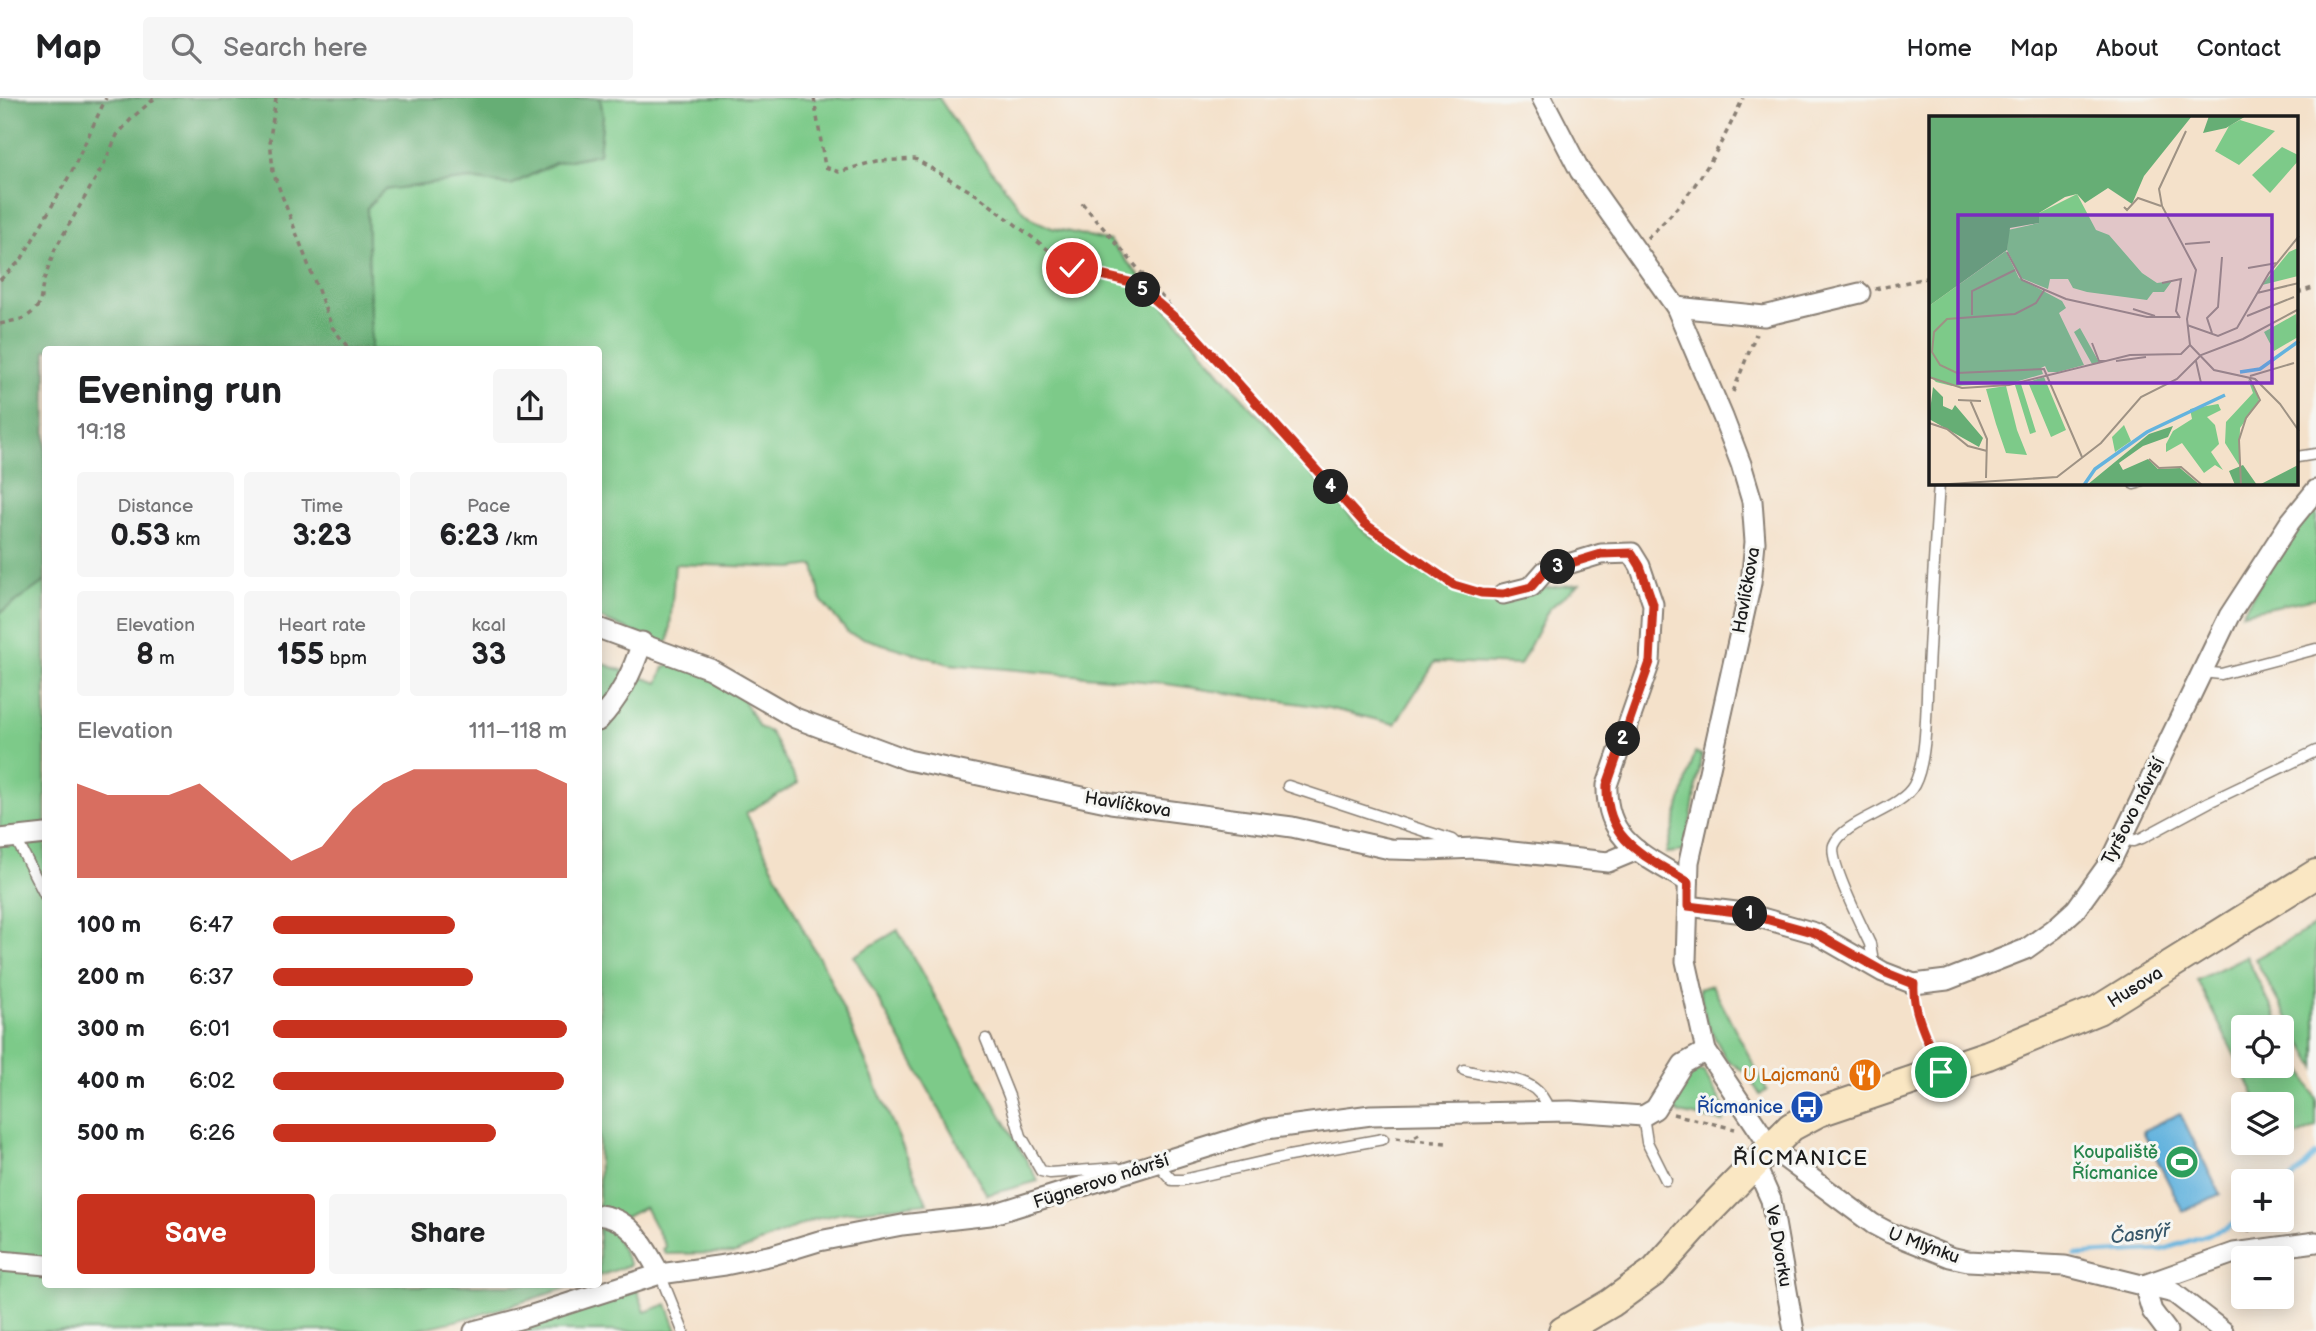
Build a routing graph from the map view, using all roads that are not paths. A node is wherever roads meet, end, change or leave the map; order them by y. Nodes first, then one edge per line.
1 (1542, 98) edge
2 (1860, 293) road end
3 (1676, 307) junction
4 (2316, 454) edge
5 (2298, 457) edge
6 (1939, 485) edge
7 (2316, 490) edge
8 (1503, 594) road end
9 (602, 629) edge
10 (642, 642) junction
11 (2316, 649) edge
12 (2202, 671) junction
13 (602, 716) edge
14 (2316, 751) edge
15 (1288, 786) dead end
16 (42, 834) edge
17 (7, 838) edge
18 (2121, 839) junction
19 (1460, 848) junction
20 (1637, 850) junction
21 (2316, 874) edge
22 (1688, 882) junction
23 (42, 891) edge
24 (1688, 906) junction
25 (1871, 965) junction
26 (986, 1039) dead end
27 (1706, 1051) junction
28 (1464, 1070) dead end
29 (1549, 1111) junction
30 (1649, 1113) junction
31 (1383, 1139) dead end
32 (1763, 1156) junction
33 (1153, 1164) junction
34 (1666, 1180) dead end
35 (602, 1216) edge
36 (2316, 1242) edge
37 (0, 1261) edge
38 (42, 1265) edge
39 (660, 1274) junction
40 (2144, 1285) junction
41 (474, 1331) edge
42 (683, 1331) edge
43 (1563, 1331) edge
44 (1794, 1331) edge
45 (2167, 1331) edge
46 (2222, 1331) edge

1 - 3 street, Havlíčkova
2 - 3 street
3 - 22 street, Havlíčkova
4 - 5 lane
6 - 25 lane
7 - 12 street, Tyršovo návrší
8 - 20 street
9 - 10 street, Havlíčkova
10 - 13 street
10 - 19 street, Havlíčkova
11 - 12 lane
12 - 18 street, Tyršovo návrší
14 - 18 lane
15 - 19 lane
16 - 17 street
17 - 23 lane
18 - 25 street, Tyršovo návrší
19 - 20 street, Havlíčkova
20 - 22 street
21 - 32 main road, Husova
22 - 24 street, Havlíčkova
24 - 25 street
24 - 27 street, Havlíčkova
26 - 33 lane
27 - 30 street
27 - 32 street
28 - 29 lane
29 - 30 street, Fügnerovo návrší
29 - 33 street, Fügnerovo návrší
30 - 34 lane
31 - 33 lane
32 - 40 street, U Mlýnku
32 - 43 main road, Husova
32 - 44 street, Ve Dvorku
33 - 39 street, Fügnerovo návrší
35 - 39 street
36 - 40 street
37 - 38 street
39 - 41 street, Fügnerovo návrší
39 - 42 lane
40 - 45 street
40 - 46 street, U Mlýnku

